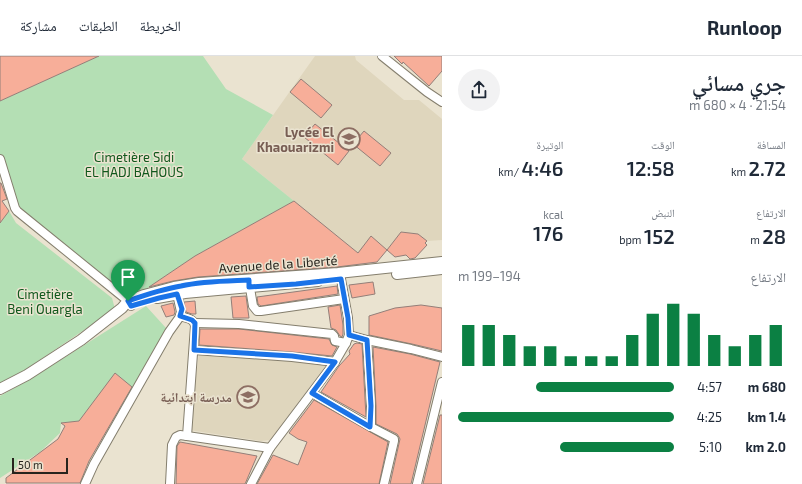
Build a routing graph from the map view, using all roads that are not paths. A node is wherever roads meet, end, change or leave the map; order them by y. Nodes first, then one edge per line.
1 (382, 56) edge
2 (442, 102) edge
3 (0, 160) edge
4 (442, 262) edge
5 (442, 269) edge
6 (341, 279) junction
7 (249, 283) junction
8 (177, 294) junction
9 (344, 299) junction
10 (127, 305) junction
11 (180, 316) junction
12 (195, 323) junction
13 (349, 335) junction
14 (367, 340) junction
15 (346, 343) junction
16 (194, 350) junction
17 (442, 357) edge
18 (335, 362) junction
19 (442, 382) edge
20 (0, 389) edge
21 (312, 393) junction
22 (370, 427) junction
23 (187, 436) junction
24 (270, 448) junction
25 (85, 484) edge
26 (170, 484) edge
27 (250, 484) edge
28 (384, 484) edge
29 (417, 484) edge

1 - 2 street
3 - 10 street
4 - 7 street, Avenue de la Liberté
5 - 6 street, Avenue de la Liberté
6 - 7 street, Avenue de la Liberté
6 - 9 street
7 - 8 street, Avenue de la Liberté
7 - 9 street
7 - 10 street, Avenue de la Liberté
8 - 10 street, Avenue de la Liberté
8 - 11 street
9 - 13 street
10 - 20 street, Avenue de la Liberté
11 - 12 street
11 - 25 street
12 - 15 street
12 - 16 street
13 - 14 street
13 - 15 street
14 - 17 street
14 - 22 street
15 - 18 street
16 - 18 street
16 - 23 street
18 - 21 street
19 - 29 street
21 - 22 street
21 - 24 street
22 - 28 street
23 - 24 street
23 - 26 street
24 - 27 street

